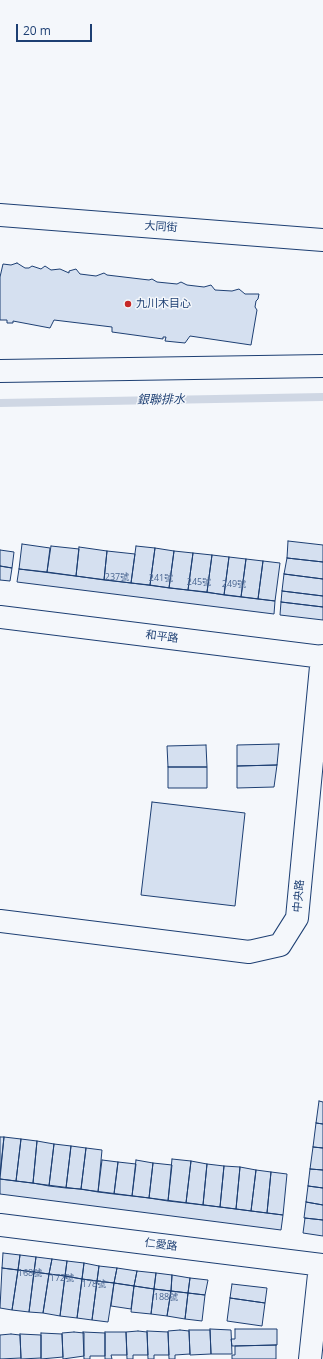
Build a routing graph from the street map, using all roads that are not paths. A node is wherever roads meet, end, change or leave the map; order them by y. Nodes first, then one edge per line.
1 (0, 215) edge
2 (323, 240) edge
3 (323, 366) edge
4 (0, 371) edge
5 (0, 616) edge
6 (322, 656) edge
7 (0, 921) edge
8 (0, 1225) edge
9 (322, 1265) edge
10 (310, 1359) edge

1 - 2 street, 大同街
3 - 4 street
5 - 6 street, 和平路
6 - 7 street, 中央路
8 - 9 street, 仁愛路
9 - 10 street

